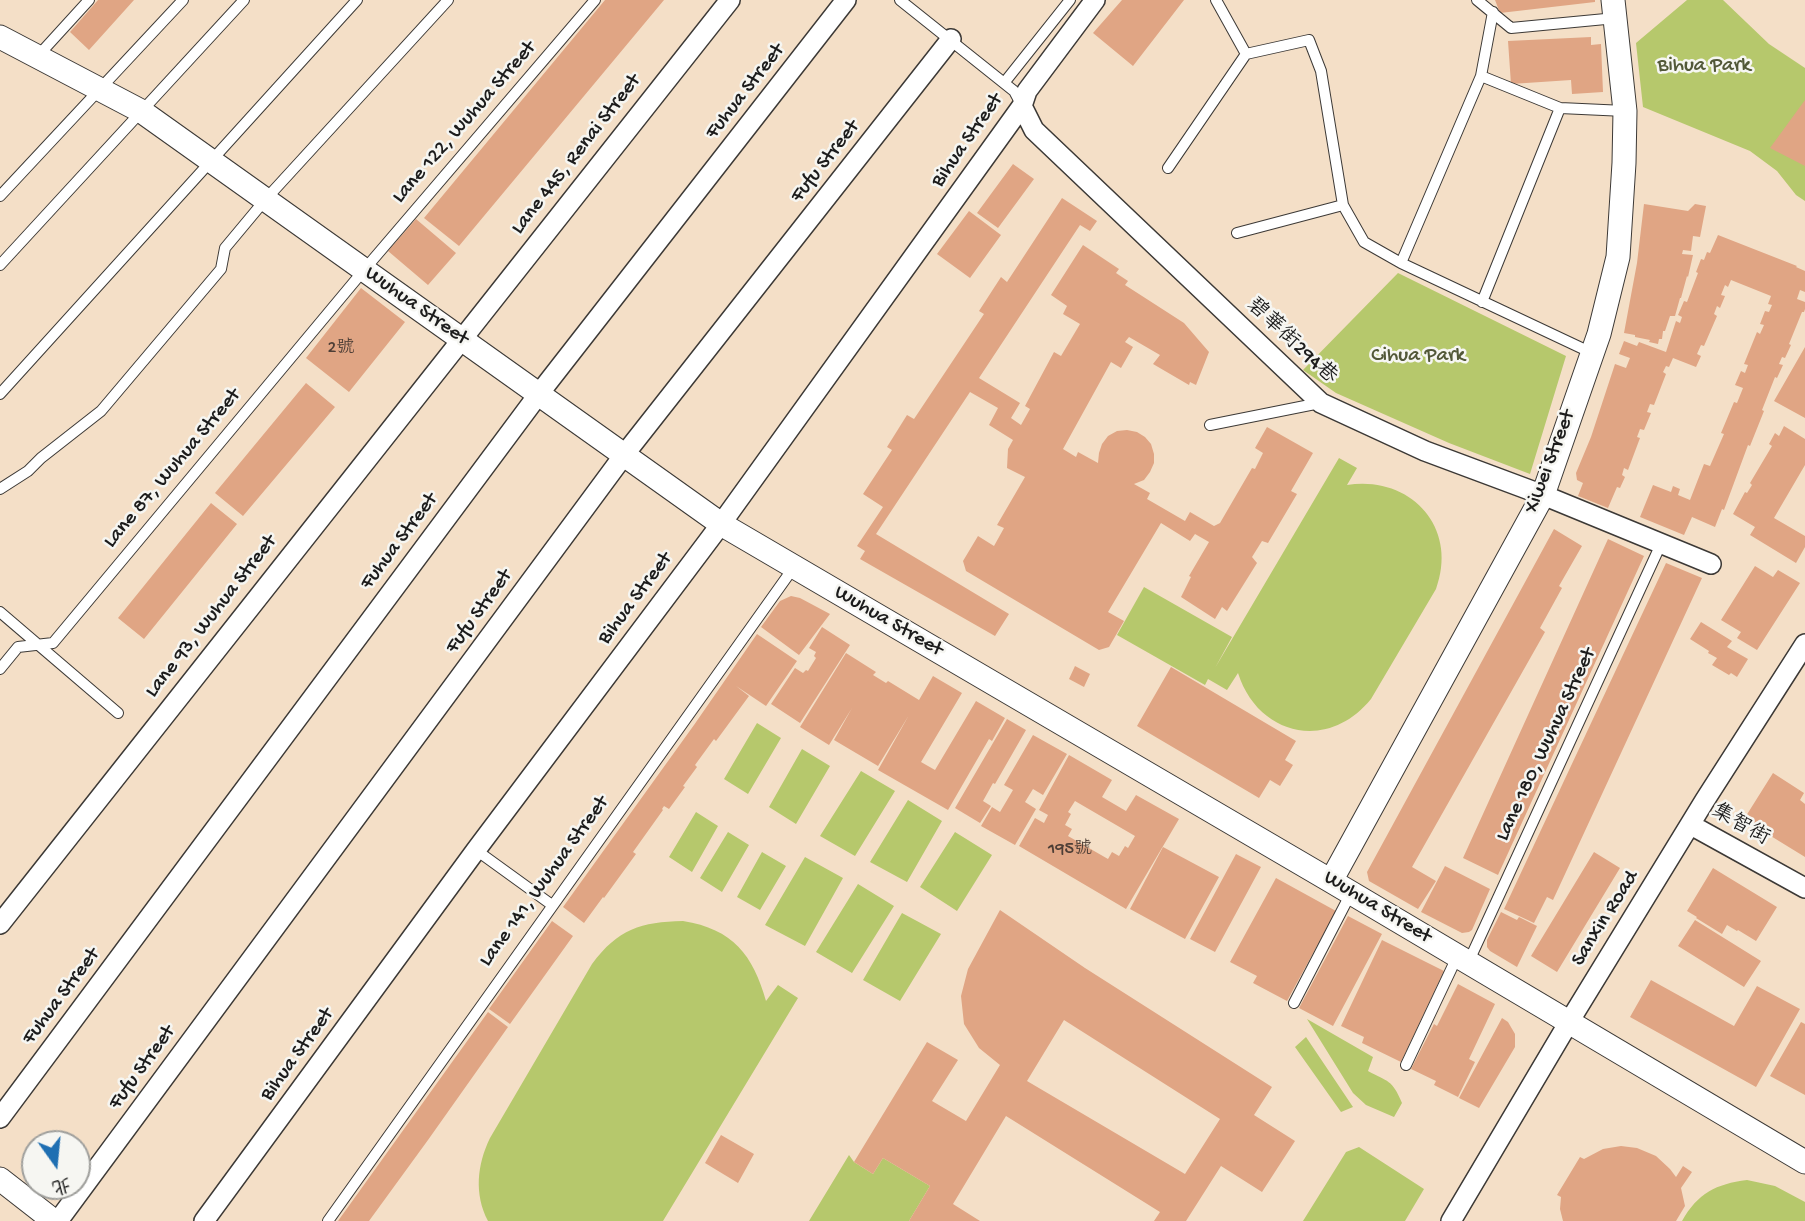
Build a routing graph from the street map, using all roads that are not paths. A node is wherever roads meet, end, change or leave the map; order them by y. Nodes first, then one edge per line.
1 (89, 0) edge
2 (183, 0) edge
3 (244, 0) edge
4 (357, 0) edge
5 (448, 0) edge
6 (595, 0) edge
7 (730, 0) edge
8 (846, 0) edge
9 (900, 0) edge
10 (1070, 0) edge
11 (1095, 0) edge
12 (1216, 0) edge
13 (1477, 0) edge
14 (1615, 9) edge
15 (1493, 12) junction
16 (0, 37) edge
17 (951, 40) junction
18 (1246, 54) junction
19 (36, 57) junction
20 (1481, 76) junction
21 (1004, 83) junction
22 (99, 89) junction
23 (1022, 106) junction
24 (1560, 107) junction
25 (141, 111) junction
26 (1625, 111) junction
27 (211, 162) junction
28 (1168, 168) dead end
29 (0, 196) edge
30 (265, 200) junction
31 (1343, 205) junction
32 (1237, 233) dead end
33 (1401, 263) junction
34 (0, 265) edge
35 (364, 270) junction
36 (1482, 302) junction
37 (461, 339) junction
38 (1592, 353) junction
39 (0, 394) edge
40 (538, 394) junction
41 (1321, 402) junction
42 (1210, 425) dead end
43 (624, 455) junction
44 (0, 489) edge
45 (1543, 495) junction
46 (721, 524) junction
47 (1661, 544) junction
48 (1710, 564) dead end
49 (794, 567) junction
50 (0, 612) edge
51 (1805, 644) edge
52 (39, 645) junction
53 (0, 669) edge
54 (118, 713) dead end
55 (1691, 825) junction
56 (477, 850) junction
57 (1331, 881) junction
58 (1805, 888) edge
59 (1351, 893) junction
60 (552, 905) junction
61 (0, 924) edge
62 (1462, 959) junction
63 (1294, 1003) dead end
64 (1569, 1022) junction
65 (1406, 1065) dead end
66 (0, 1118) edge
67 (1805, 1162) edge
68 (0, 1180) edge
69 (56, 1221) edge
70 (204, 1221) edge
71 (328, 1221) edge
72 (1451, 1221) edge

1 - 19 lane
2 - 22 lane
3 - 25 lane
4 - 27 lane
5 - 30 lane
6 - 35 lane, Lane 122, Wuhua Street
7 - 37 street, Lane 445, Renai Street
8 - 40 street, Fuhua Street
9 - 17 lane
10 - 21 lane
11 - 23 street, Bihua Street
12 - 18 lane
13 - 15 lane
14 - 15 lane
14 - 26 street, Xiwei Street
15 - 20 lane
16 - 19 street, Wuhua Street
17 - 21 lane
17 - 43 street, Fufu Street
18 - 28 lane
18 - 31 lane
19 - 22 street, Wuhua Street
20 - 24 lane
20 - 33 lane
21 - 23 lane
22 - 25 street, Wuhua Street
22 - 29 lane
23 - 41 street, 碧華街294巷
23 - 46 street, Bihua Street
24 - 26 lane
24 - 36 lane
25 - 27 street, Wuhua Street
25 - 34 lane
26 - 38 street, Xiwei Street
27 - 30 street, Wuhua Street
27 - 39 lane
30 - 35 street, Wuhua Street
30 - 44 lane
31 - 32 lane
31 - 33 lane
33 - 36 lane
35 - 37 street, Wuhua Street
35 - 52 lane, Lane 87, Wuhua Street
36 - 38 lane
37 - 40 street, Wuhua Street
37 - 61 street, Lane 93, Wuhua Street
38 - 45 street, Xiwei Street
40 - 43 street, Wuhua Street
40 - 66 street, Fuhua Street
41 - 42 lane
41 - 45 street, 碧華街294巷
43 - 46 street, Wuhua Street
43 - 69 street, Fufu Street
45 - 47 street, 碧華街294巷
45 - 57 street, Xiwei Street
46 - 49 street, Wuhua Street
46 - 56 street, Bihua Street
47 - 48 street, 碧華街294巷
47 - 62 lane, Lane 180, Wuhua Street
49 - 57 street, Wuhua Street
49 - 60 lane, Lane 141, Wuhua Street
50 - 52 lane
51 - 55 street, Sanxin Road
52 - 53 lane, Lane 87, Wuhua Street
52 - 54 lane
55 - 58 street, 集智街
55 - 64 street, Sanxin Road
56 - 60 lane
56 - 70 street, Bihua Street
57 - 59 street, Wuhua Street
59 - 62 street, Wuhua Street
59 - 63 lane
60 - 71 lane, Lane 141, Wuhua Street
62 - 64 street, Wuhua Street
62 - 65 lane, Lane 180, Wuhua Street
64 - 67 street, Wuhua Street
64 - 72 street, Sanxin Road
68 - 69 street

